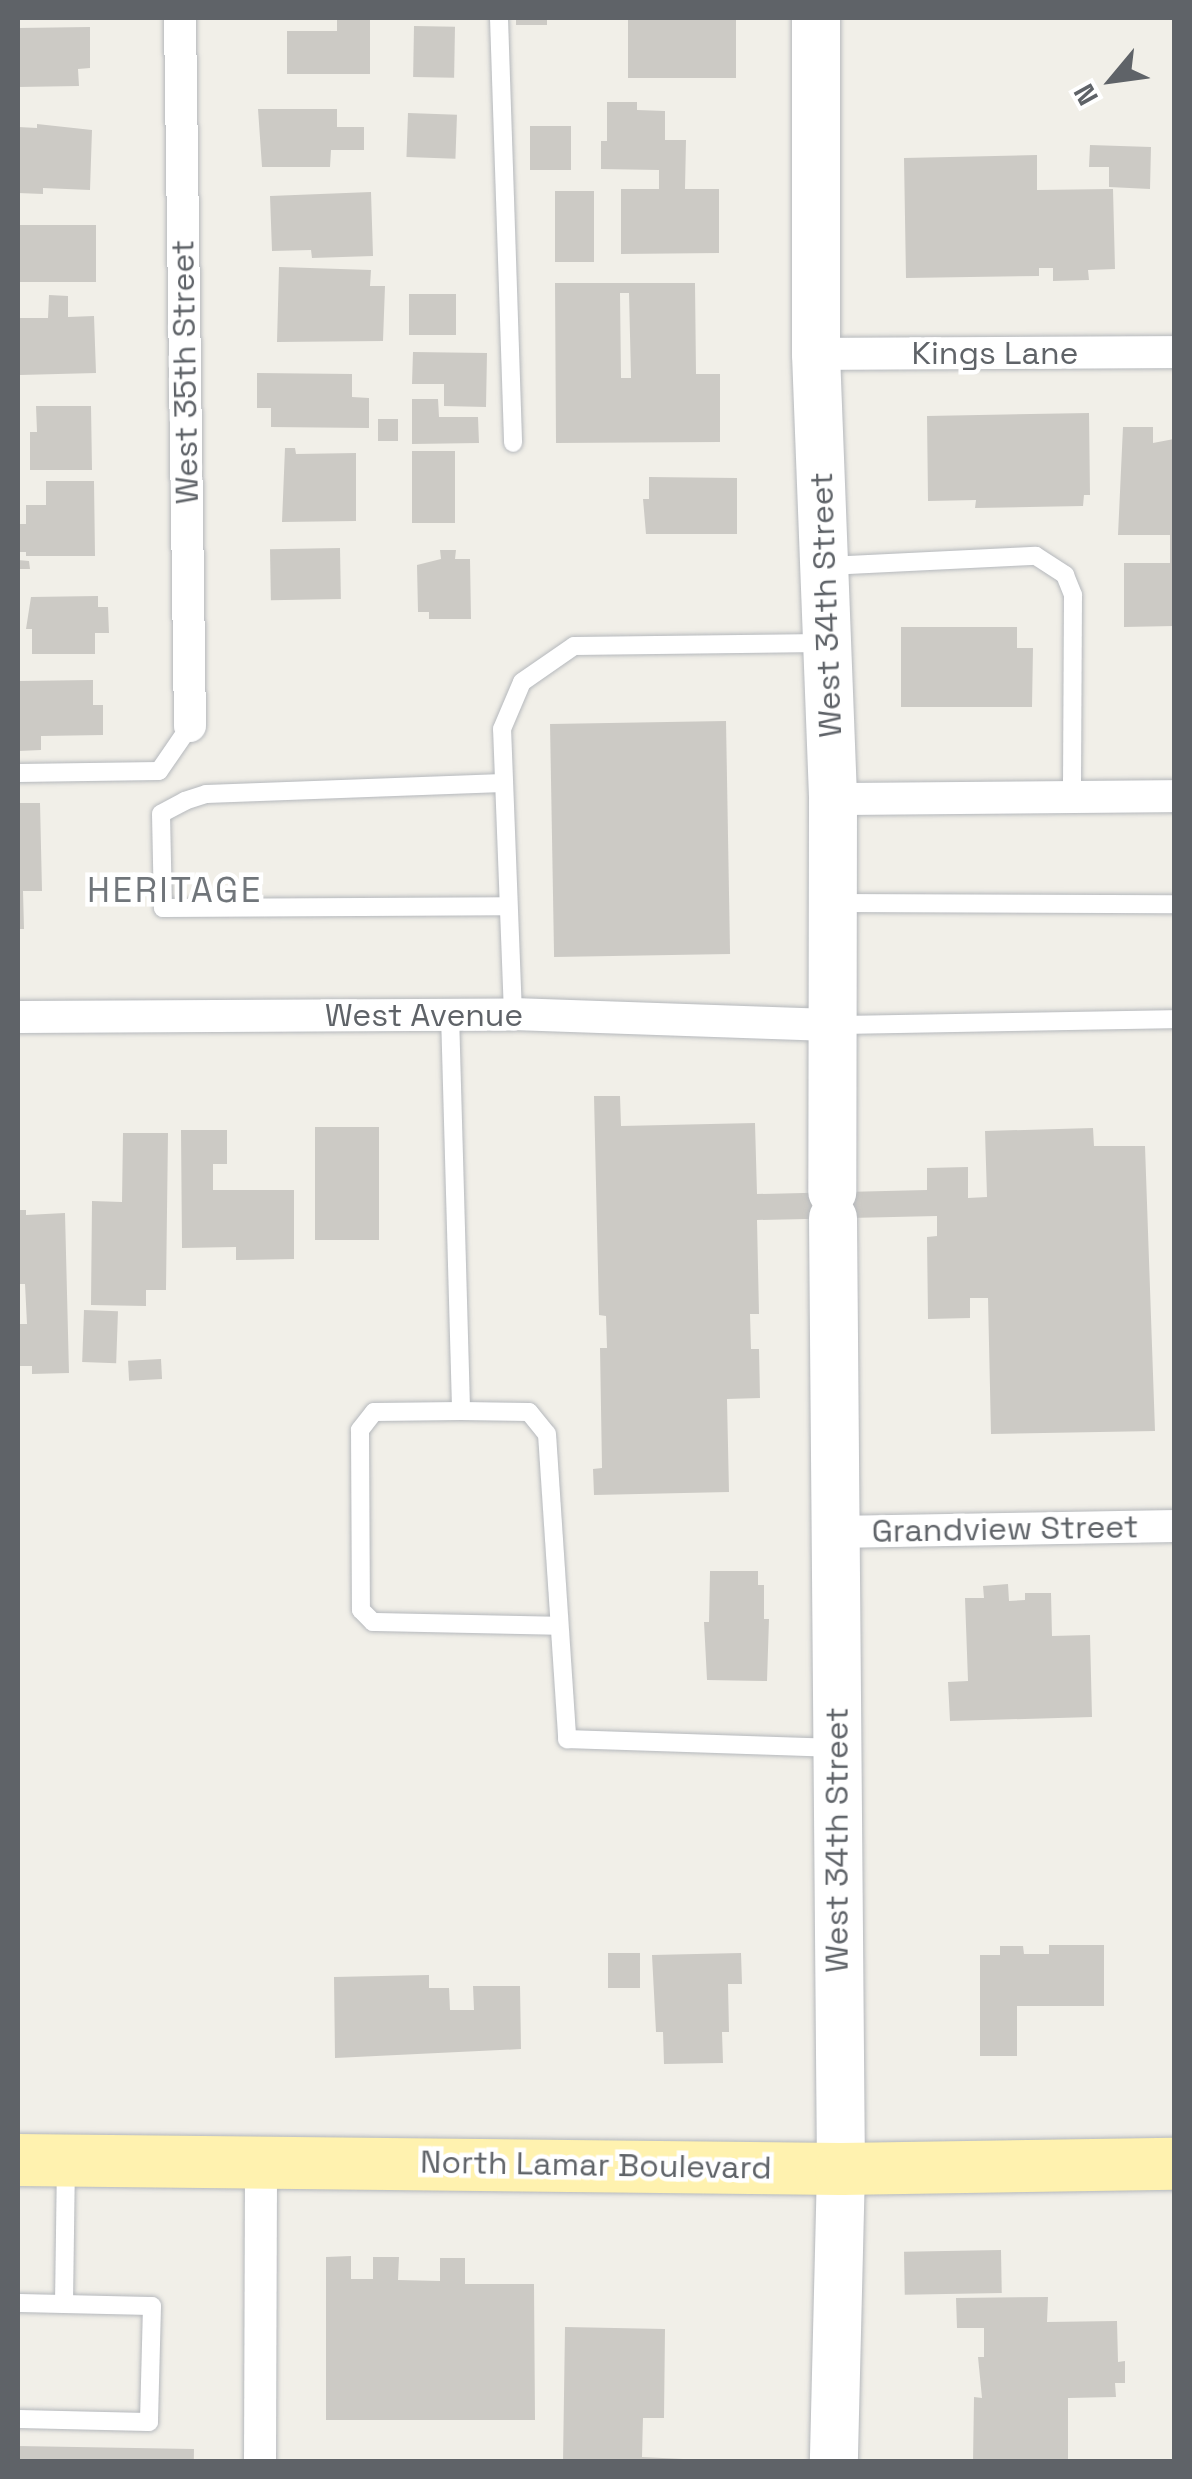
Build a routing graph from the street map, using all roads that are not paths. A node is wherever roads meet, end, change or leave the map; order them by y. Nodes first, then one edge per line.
1 (180, 18) edge
2 (499, 18) edge
3 (816, 18) edge
4 (1174, 352) edge
5 (816, 354) junction
6 (513, 443) dead end
7 (826, 566) junction
8 (828, 643) junction
9 (190, 726) joint
10 (18, 773) edge
11 (504, 784) junction
12 (1072, 795) junction
13 (1174, 796) edge
14 (833, 799) junction
15 (832, 903) junction
16 (1174, 904) edge
17 (508, 906) junction
18 (450, 1014) junction
19 (513, 1014) junction
20 (18, 1016) edge
21 (1174, 1019) edge
22 (830, 1025) junction
23 (461, 1411) junction
24 (1174, 1526) edge
25 (836, 1532) junction
26 (559, 1626) junction
27 (836, 1748) junction
28 (42, 2160) edge
29 (260, 2160) junction
30 (1174, 2164) edge
31 (841, 2169) junction
32 (18, 2303) edge
33 (64, 2304) junction
34 (18, 2419) edge
35 (260, 2462) edge
36 (834, 2462) edge

1 - 9 street, West 35th Street
2 - 6 lane
3 - 5 street, West 34th Street
4 - 5 street, Kings Lane
5 - 7 street, West 34th Street
7 - 8 street, West 34th Street
7 - 12 lane
8 - 11 lane
8 - 14 street, West 34th Street
9 - 10 lane
11 - 17 lane
11 - 17 lane
12 - 13 street
12 - 14 street
14 - 15 street, West 34th Street
15 - 16 lane
15 - 22 street, West 34th Street
17 - 19 lane
18 - 19 street, West Avenue
18 - 20 street, West Avenue
18 - 23 lane
19 - 22 street, West Avenue
21 - 22 lane
22 - 25 street, West 34th Street
23 - 26 lane
23 - 26 lane
24 - 25 street, Grandview Street
25 - 27 street, West 34th Street
26 - 27 lane
27 - 31 street, West 34th Street
28 - 29 main road, North Lamar Boulevard
28 - 33 lane
29 - 31 main road, North Lamar Boulevard
29 - 35 street
30 - 31 main road, North Lamar Boulevard
31 - 36 street, West 34th Street
32 - 33 lane
33 - 34 lane

